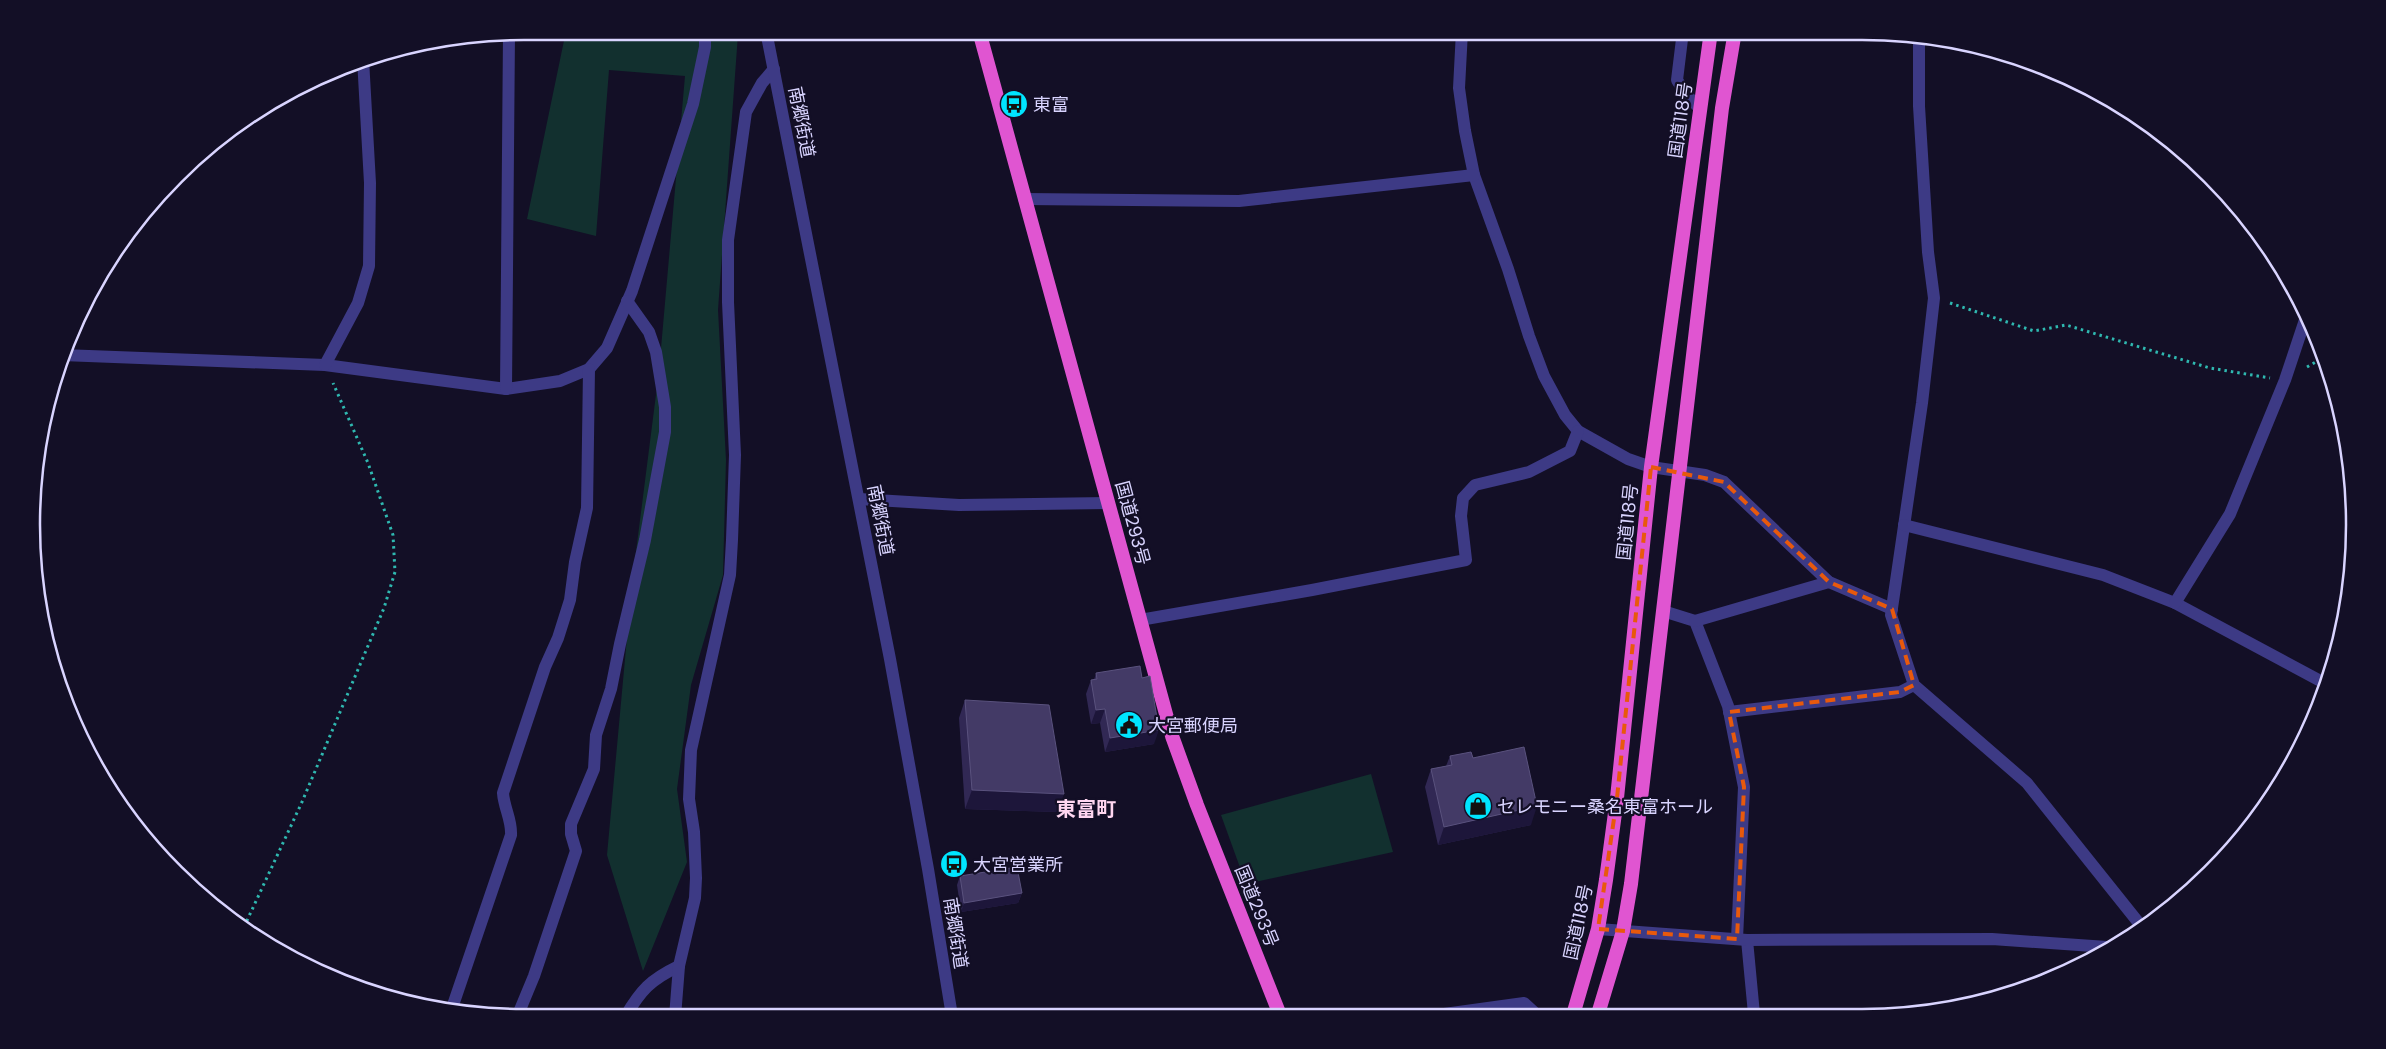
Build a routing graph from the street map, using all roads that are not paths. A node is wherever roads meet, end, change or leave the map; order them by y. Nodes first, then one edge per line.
1 (510, 40) edge
2 (705, 40) edge
3 (768, 40) edge
4 (981, 40) edge
5 (1462, 40) edge
6 (1682, 40) edge
7 (1710, 40) edge
8 (1733, 40) edge
9 (1919, 43) edge
10 (364, 68) edge
11 (774, 70) junction
12 (1700, 109) junction
13 (1474, 175) junction
14 (1024, 199) junction
15 (627, 301) junction
16 (2303, 326) edge
17 (71, 355) edge
18 (325, 365) junction
19 (589, 369) junction
20 (506, 389) junction
21 (1578, 431) junction
22 (1651, 467) junction
23 (1680, 470) junction
24 (859, 499) junction
25 (1108, 503) junction
26 (1904, 525) junction
27 (1829, 582) junction
28 (2175, 602) junction
29 (1892, 609) junction
30 (1663, 610) junction
31 (1140, 620) junction
32 (1695, 621) junction
33 (2320, 681) edge
34 (1914, 684) junction
35 (1729, 712) junction
36 (2138, 922) edge
37 (1598, 929) junction
38 (1623, 931) junction
39 (1742, 939) junction
40 (2099, 946) edge
41 (678, 966) junction
42 (454, 1004) edge
43 (521, 1009) edge
44 (631, 1009) edge
45 (675, 1009) edge
46 (951, 1009) edge
47 (1277, 1009) edge
48 (1477, 1009) edge
49 (1531, 1009) edge
50 (1575, 1009) edge
51 (1600, 1009) edge
52 (1753, 1009) edge

1 - 20 street
2 - 15 street
3 - 11 street, 南郷街道
4 - 14 highway, 国道293号
5 - 13 street
6 - 12 street
7 - 12 highway, 国道118号
8 - 23 highway
9 - 26 street
10 - 18 street
11 - 24 street, 南郷街道
11 - 41 street
12 - 22 highway, 国道118号
13 - 14 street
13 - 21 street
14 - 25 highway, 国道293号
15 - 19 street
15 - 43 street
16 - 28 street
17 - 18 street
18 - 20 street
19 - 20 street
19 - 42 street
21 - 22 street
21 - 31 street
22 - 23 street
22 - 37 highway, 国道118号
23 - 27 street
23 - 30 highway
24 - 25 street
24 - 46 street, 南郷街道
25 - 31 highway, 国道293号
26 - 28 street
26 - 29 street
27 - 29 street
27 - 32 street
28 - 33 street
29 - 34 street
30 - 32 street
30 - 38 highway
31 - 47 highway, 国道293号
32 - 35 street
34 - 35 street
34 - 36 street
35 - 39 street
37 - 38 street
37 - 50 highway, 国道118号
38 - 39 street
38 - 51 highway
39 - 40 street
39 - 52 street
41 - 44 street
41 - 45 street
48 - 49 street

